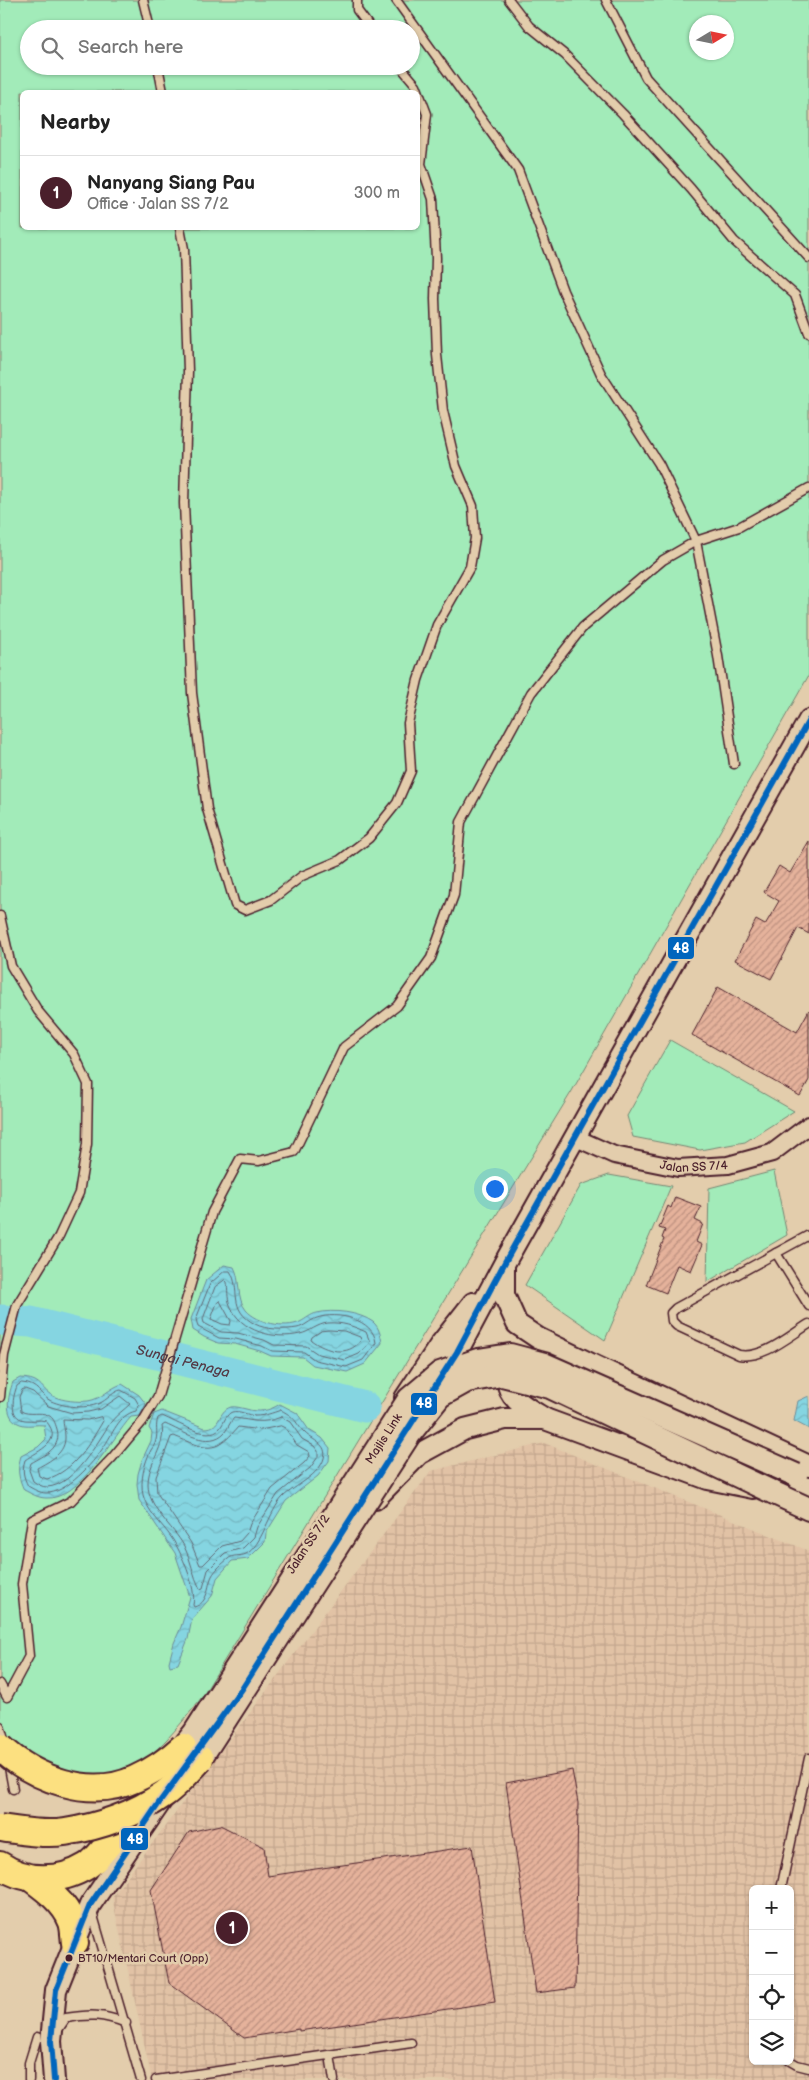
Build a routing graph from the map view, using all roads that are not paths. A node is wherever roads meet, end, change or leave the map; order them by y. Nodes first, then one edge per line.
1 (144, 0) edge
2 (357, 0) edge
3 (396, 0) edge
4 (509, 0) edge
5 (606, 0) edge
6 (148, 20) edge
7 (364, 20) edge
8 (410, 20) edge
9 (420, 33) edge
10 (160, 75) edge
11 (408, 75) edge
12 (164, 90) edge
13 (418, 90) edge
14 (420, 96) edge
15 (180, 230) edge
16 (809, 258) edge
17 (809, 333) edge
18 (809, 488) edge
19 (696, 541) junction
20 (809, 720) edge
21 (734, 764) dead end
22 (0, 916) edge
23 (809, 1125) edge
24 (574, 1137) junction
25 (809, 1235) edge
26 (776, 1253) junction
27 (504, 1262) junction
28 (809, 1306) edge
29 (809, 1324) edge
30 (595, 1366) junction
31 (0, 1397) edge
32 (545, 1419) junction
33 (805, 1474) edge
34 (772, 1492) junction
35 (809, 1509) edge
36 (342, 1532) junction
37 (250, 1633) junction
38 (269, 1647) junction
39 (0, 1684) edge
40 (0, 1726) edge
41 (3, 1745) edge
42 (192, 1753) junction
43 (809, 1758) edge
44 (150, 1783) junction
45 (13, 1789) dead end
46 (0, 1828) edge
47 (119, 1832) joint
48 (0, 1865) edge
49 (31, 1878) junction
50 (782, 1885) edge
51 (90, 1905) junction
52 (75, 1942) junction
53 (126, 2023) junction
54 (44, 2039) junction
55 (411, 2043) dead end
56 (330, 2054) junction
57 (794, 2064) edge
58 (809, 2068) edge
59 (30, 2080) edge
60 (54, 2080) edge
61 (142, 2080) edge
62 (156, 2080) edge
63 (334, 2080) edge

1 - 6 lane
2 - 7 lane
3 - 8 lane
4 - 17 lane
5 - 16 lane
9 - 19 lane
10 - 12 lane
11 - 13 lane
14 - 15 lane
18 - 19 lane
19 - 21 lane
19 - 39 lane
20 - 24 street, Jalan SS 7/2
22 - 31 lane
23 - 24 street, Jalan SS 7/4
24 - 27 street, Jalan SS 7/2
25 - 26 lane
26 - 28 lane
26 - 29 lane
27 - 30 street
27 - 36 street, Jalan SS 7/2
27 - 37 street, Jalan SS 7/2
30 - 32 street
30 - 33 street
32 - 34 street
32 - 36 street
33 - 42 main road, Majlis Link, bridge
34 - 35 main road, Majlis Link
34 - 42 main road, Majlis Link, bridge
36 - 38 street, Jalan SS 7/2
37 - 38 lane
37 - 44 street, Jalan SS 7/2
38 - 51 street, Jalan SS 7/2
40 - 41 lane
41 - 42 highway, bridge
41 - 44 lane
41 - 45 lane
42 - 46 highway, bridge
43 - 50 lane
44 - 47 street, Jalan SS 7/2
47 - 49 highway
48 - 49 highway
49 - 52 highway
51 - 52 street, Jalan SS 7/2
51 - 53 lane
52 - 54 street, Jalan SS 7/2
53 - 54 lane
53 - 61 lane
54 - 59 lane
54 - 60 street
55 - 56 lane
56 - 62 lane
56 - 63 lane
57 - 58 lane

